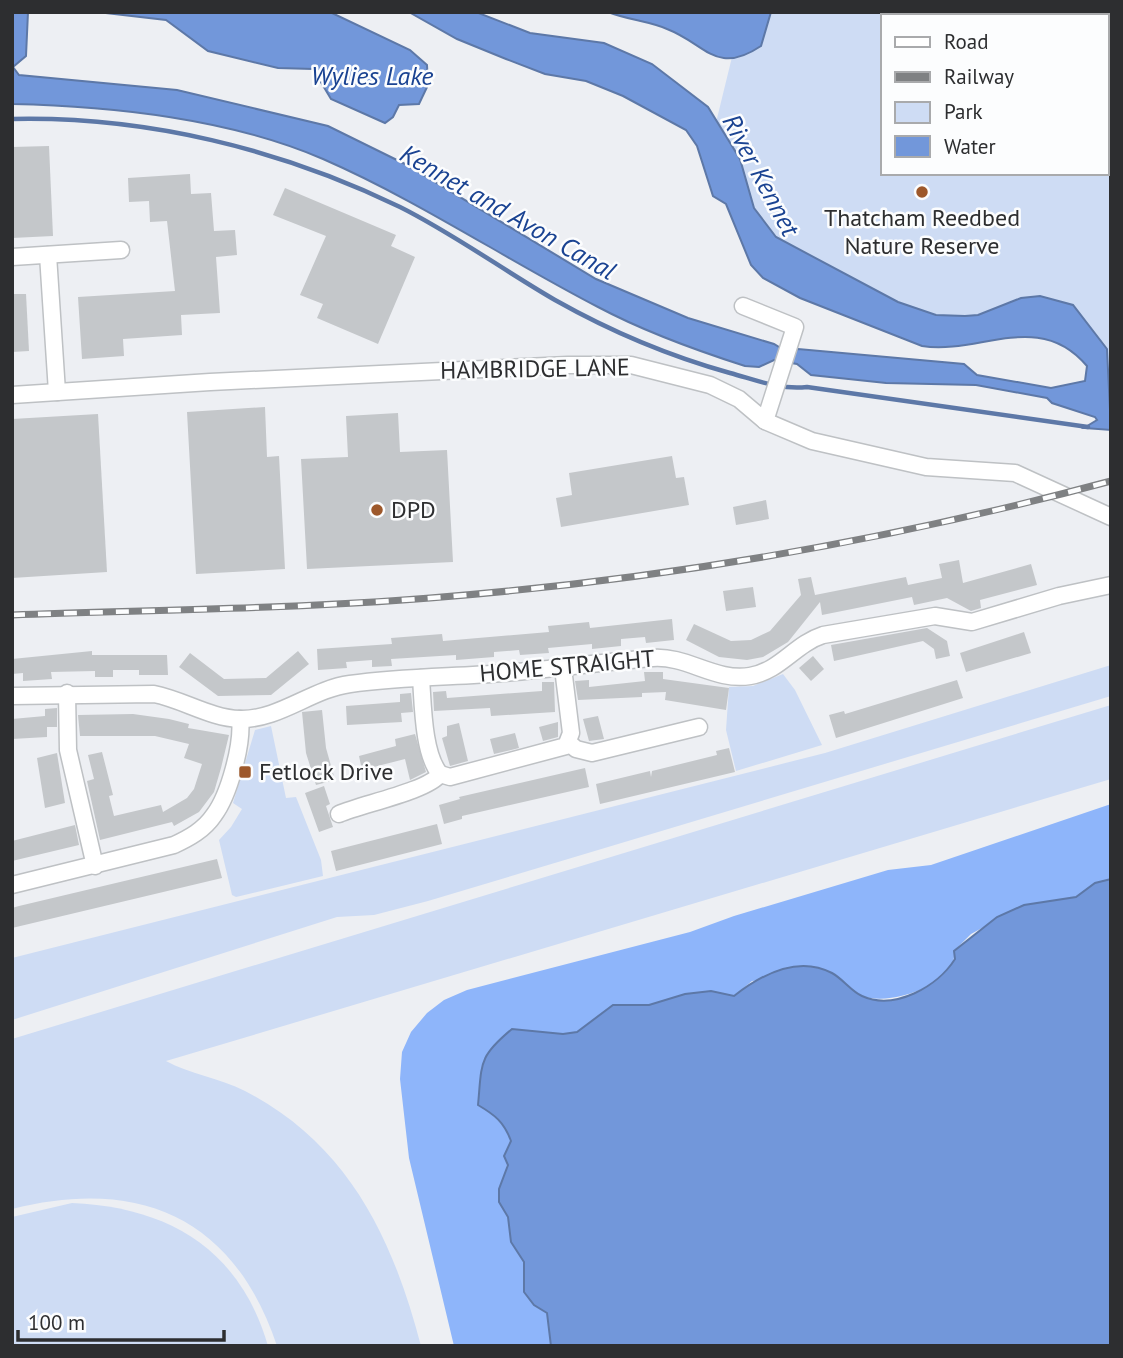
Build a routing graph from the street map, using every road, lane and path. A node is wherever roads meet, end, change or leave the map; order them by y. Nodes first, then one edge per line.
1 (121, 250) dead end
2 (48, 255) junction
3 (12, 257) edge
4 (743, 306) dead end
5 (57, 392) junction
6 (12, 395) edge
7 (765, 421) junction
8 (1111, 517) edge
9 (1111, 584) edge
10 (563, 668) junction
11 (421, 678) junction
12 (67, 694) junction
13 (12, 696) edge
14 (240, 719) junction
15 (699, 727) dead end
16 (568, 743) junction
17 (440, 774) junction
18 (339, 814) dead end
19 (94, 866) junction
20 (12, 885) edge

1 - 2 street
2 - 3 street
2 - 5 street
4 - 7 street
5 - 6 street, HAMBRIDGE LANE
5 - 7 street, HAMBRIDGE LANE
7 - 8 street, HAMBRIDGE LANE
9 - 10 street, HOME STRAIGHT
10 - 11 street, HOME STRAIGHT
10 - 16 street
11 - 14 street, HOME STRAIGHT
11 - 17 street
12 - 13 street, HOME STRAIGHT
12 - 14 street, HOME STRAIGHT
12 - 19 street
14 - 19 street
15 - 16 street
16 - 17 street
17 - 18 street
19 - 20 street

